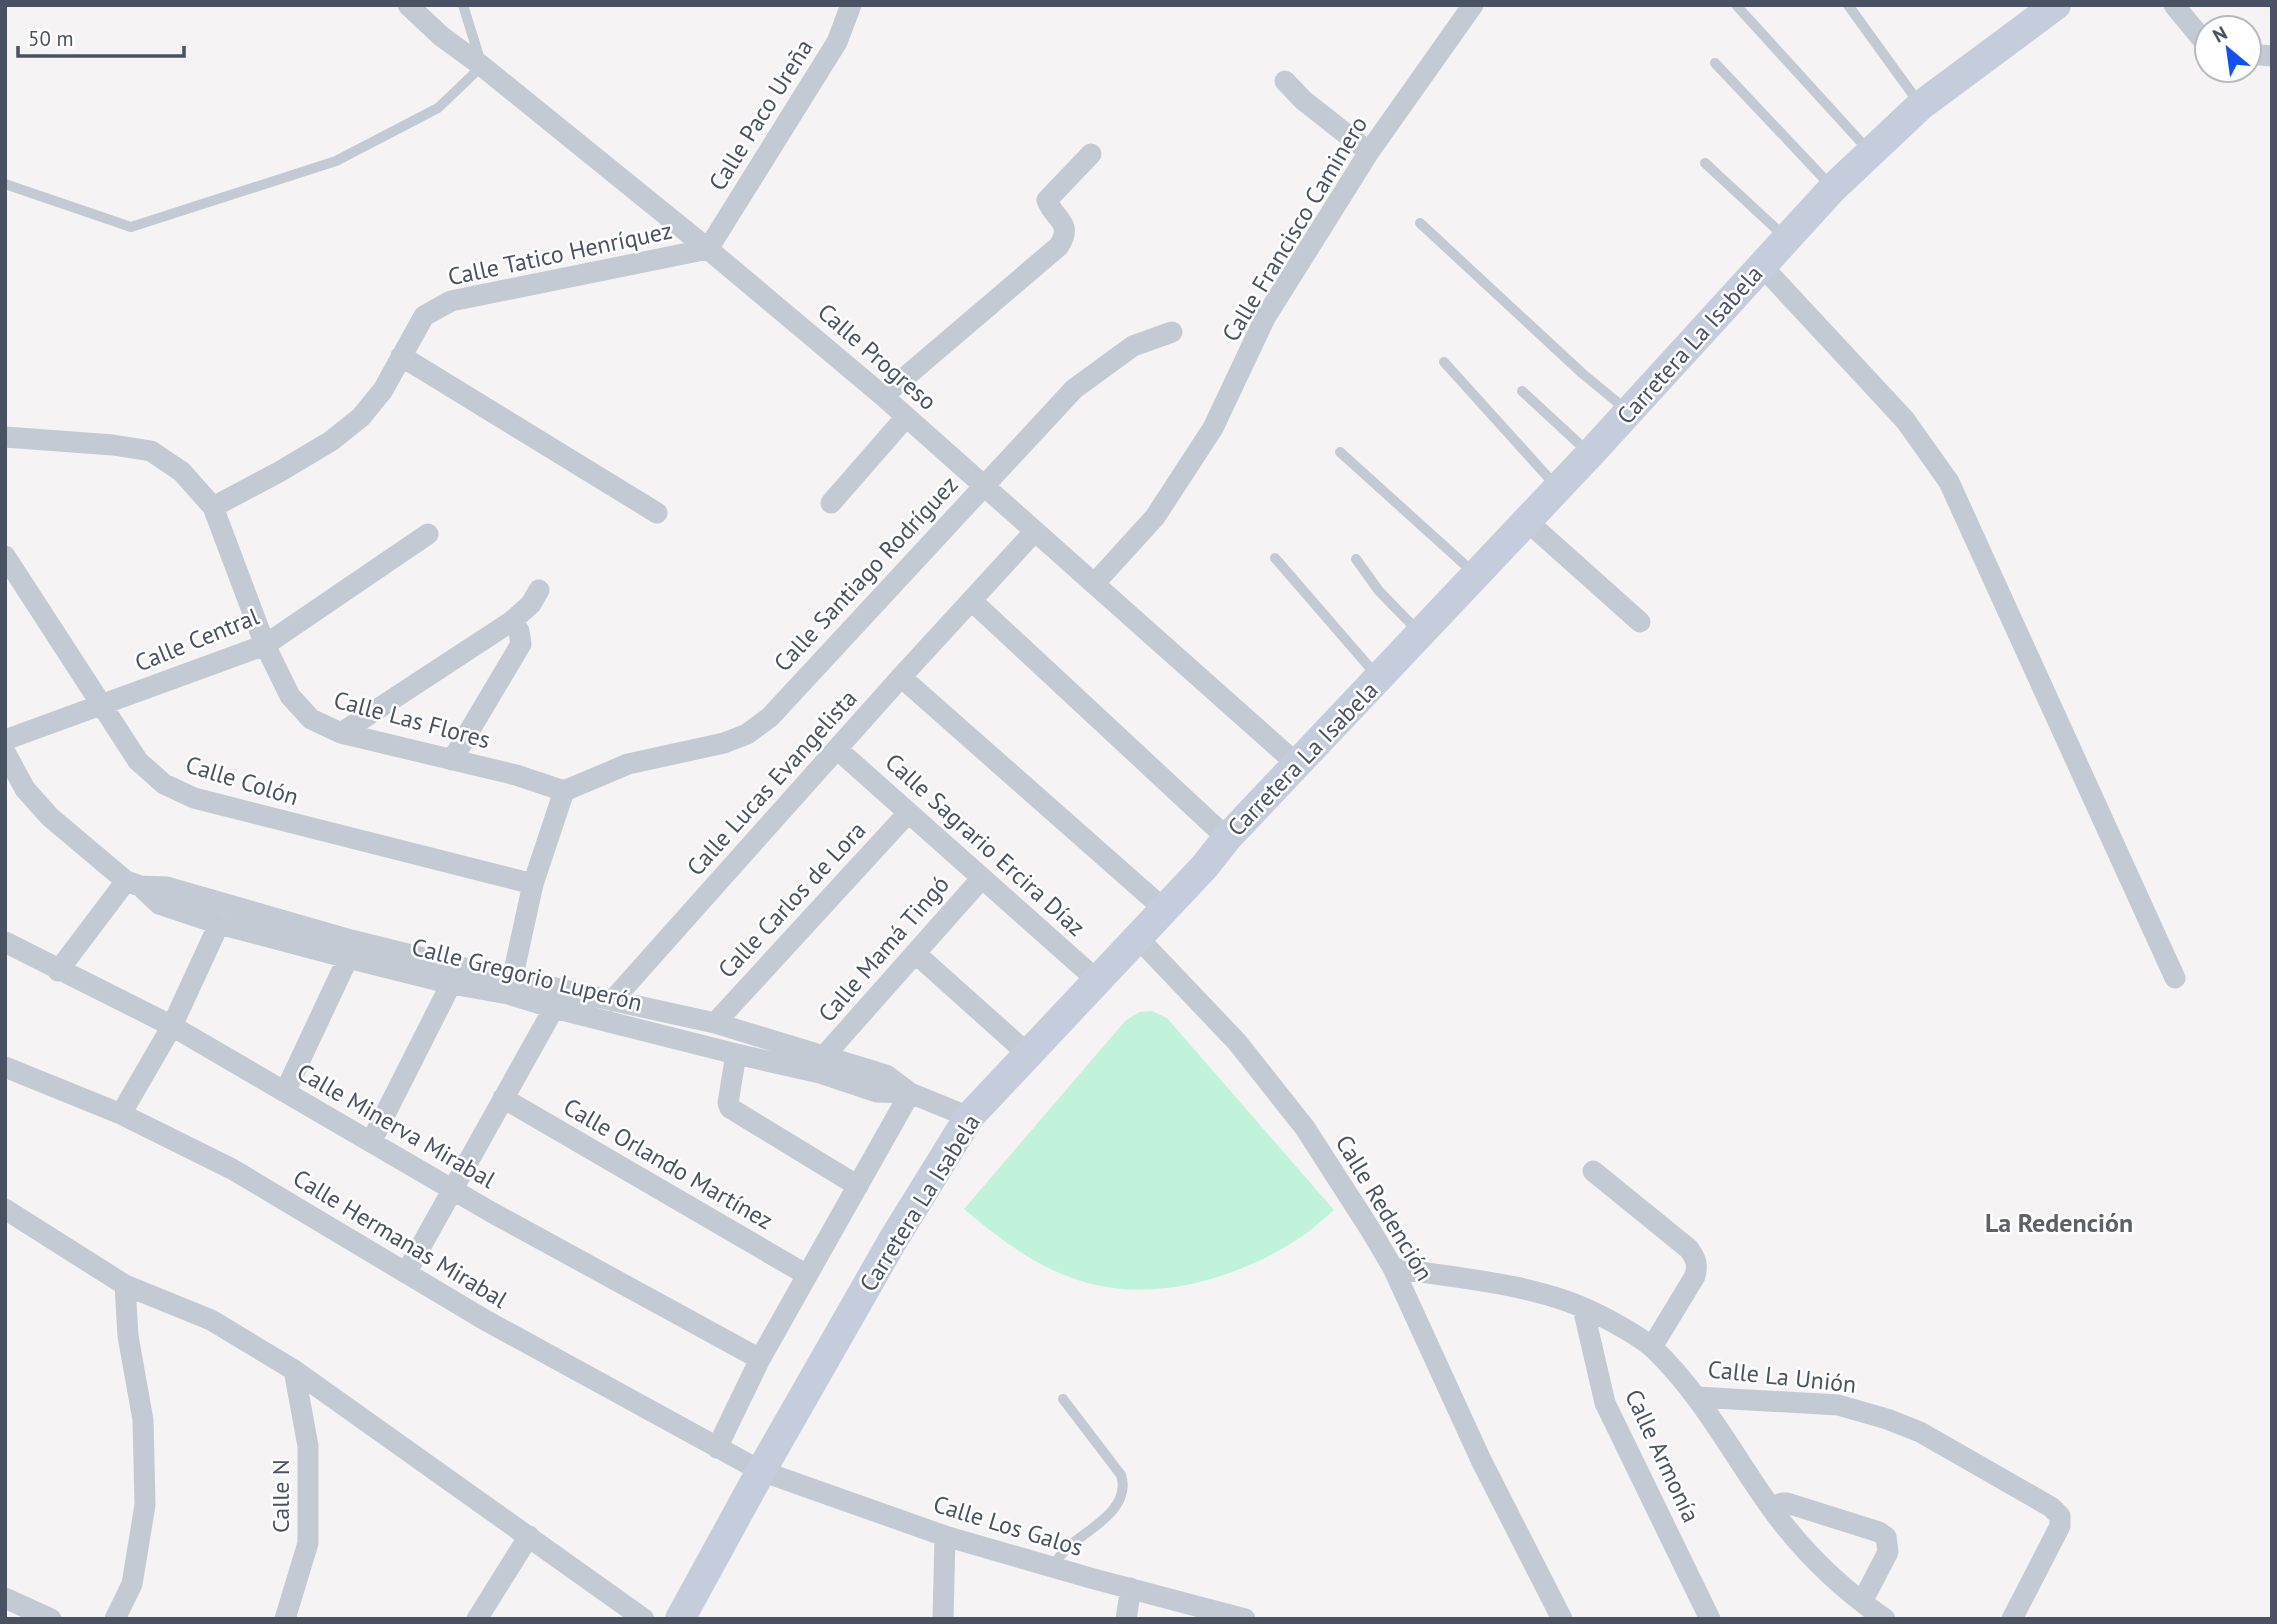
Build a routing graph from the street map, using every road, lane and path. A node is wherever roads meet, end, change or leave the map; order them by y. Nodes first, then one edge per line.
1 (408, 5) edge
2 (463, 5) edge
3 (850, 5) edge
4 (1473, 5) edge
5 (1736, 5) edge
6 (1848, 5) edge
7 (2056, 5) edge
8 (2174, 5) edge
9 (2193, 28) edge
10 (1715, 63) dead end
11 (482, 65) junction
12 (1285, 80) dead end
13 (1920, 106) junction
14 (1369, 152) junction
15 (1870, 152) junction
16 (1091, 154) dead end
17 (1704, 163) dead end
18 (5, 184) edge
19 (1833, 188) junction
20 (1420, 223) dead end
21 (1787, 239) junction
22 (708, 249) junction
23 (1762, 265) junction
24 (1172, 332) dead end
25 (401, 356) junction
26 (1444, 362) dead end
27 (1522, 391) dead end
28 (883, 396) junction
29 (1629, 412) junction
30 (906, 417) junction
31 (5, 437) edge
32 (1340, 452) dead end
33 (1590, 454) junction
34 (984, 486) junction
35 (1558, 488) junction
36 (831, 503) dead end
37 (212, 507) junction
38 (657, 513) dead end
39 (1527, 521) junction
40 (1035, 531) junction
41 (428, 534) dead end
42 (1275, 558) dead end
43 (1356, 559) dead end
44 (7, 561) edge
45 (1476, 575) junction
46 (1094, 584) junction
47 (539, 590) dead end
48 (972, 601) junction
49 (512, 621) junction
50 (1640, 622) dead end
51 (1421, 635) junction
52 (265, 645) junction
53 (901, 677) junction
54 (1379, 680) junction
55 (101, 705) junction
56 (341, 733) junction
57 (5, 740) edge
58 (837, 749) junction
59 (5, 752) edge
60 (452, 760) junction
61 (1298, 765) junction
62 (564, 791) junction
63 (908, 813) junction
64 (1227, 838) junction
65 (982, 878) junction
66 (133, 883) junction
67 (533, 884) junction
68 (1164, 909) junction
69 (219, 924) junction
70 (1138, 938) junction
71 (5, 942) edge
72 (349, 949) junction
73 (915, 953) junction
74 (58, 971) junction
75 (456, 975) junction
76 (2175, 978) dead end
77 (1098, 981) junction
78 (510, 986) junction
79 (612, 1001) junction
80 (554, 1008) junction
81 (715, 1023) junction
82 (172, 1026) junction
83 (736, 1054) junction
84 (825, 1055) junction
85 (1029, 1055) junction
86 (5, 1068) edge
87 (285, 1092) junction
88 (910, 1093) junction
89 (503, 1098) junction
90 (121, 1114) junction
91 (969, 1117) junction
92 (371, 1142) junction
93 (1593, 1171) dead end
94 (858, 1186) junction
95 (452, 1189) junction
96 (5, 1209) edge
97 (1394, 1268) junction
98 (406, 1273) junction
99 (807, 1275) junction
100 (125, 1286) junction
101 (1583, 1308) junction
102 (1652, 1347) junction
103 (760, 1359) junction
104 (295, 1370) junction
105 (1697, 1398) junction
106 (1063, 1399) dead end
107 (717, 1448) junction
108 (761, 1471) junction
109 (1771, 1507) junction
110 (529, 1536) junction
111 (945, 1536) junction
112 (1051, 1567) junction
113 (1131, 1588) junction
114 (5, 1598) edge
115 (1862, 1602) junction
116 (51, 1619) edge
117 (116, 1619) edge
118 (285, 1619) edge
119 (477, 1619) edge
120 (643, 1619) edge
121 (680, 1619) edge
122 (943, 1619) edge
123 (1126, 1619) edge
124 (1245, 1619) edge
125 (1562, 1619) edge
126 (1710, 1619) edge
127 (1885, 1619) edge
128 (2012, 1619) edge

1 - 11 street, Calle Progreso
2 - 11 lane
3 - 22 street, Calle Paco Ureña
4 - 14 street, Calle Francisco Caminero
5 - 15 lane
6 - 13 lane
7 - 13 main road, Carretera La Isabela
8 - 9 street
10 - 19 lane
11 - 18 lane
11 - 22 street, Calle Progreso
12 - 14 street
13 - 15 main road, Carretera La Isabela
14 - 46 street, Calle Francisco Caminero
15 - 19 main road, Carretera La Isabela
16 - 28 street
17 - 21 lane
19 - 21 main road, Carretera La Isabela
20 - 29 lane
21 - 23 main road, Carretera La Isabela
22 - 25 street, Calle Tatico Henríquez
22 - 28 street, Calle Progreso
23 - 29 main road, Carretera La Isabela
23 - 76 street
24 - 34 street, Calle Santiago Rodríguez
25 - 37 street, Calle Tatico Henríquez
25 - 38 street
26 - 35 lane
27 - 33 lane
28 - 30 street, Calle Progreso
29 - 33 main road, Carretera La Isabela
30 - 34 street, Calle Progreso
30 - 36 street
31 - 37 street, Calle Las Flores
32 - 45 lane
33 - 35 main road, Carretera La Isabela
34 - 40 street, Calle Progreso
34 - 62 street, Calle Santiago Rodríguez
35 - 39 main road, Carretera La Isabela
37 - 52 street, Calle Las Flores
39 - 45 main road, Carretera La Isabela
39 - 50 street
40 - 46 street, Calle Progreso
40 - 48 street, Calle Lucas Evangelista
41 - 52 street, Calle Central
42 - 54 lane
43 - 51 lane
44 - 55 street, Calle Colón
45 - 51 main road, Carretera La Isabela
46 - 61 street, Calle Progreso
47 - 49 street
48 - 53 street, Calle Lucas Evangelista
48 - 64 street
49 - 56 street
49 - 60 street
51 - 54 main road, Carretera La Isabela
52 - 55 street, Calle Central
52 - 56 street, Calle Las Flores
53 - 58 street, Calle Lucas Evangelista
53 - 68 street
54 - 61 main road, Carretera La Isabela
55 - 57 street, Calle Central
55 - 67 street, Calle Colón
56 - 60 street, Calle Las Flores
58 - 63 street, Calle Sagrario Ercira Díaz
58 - 79 street, Calle Lucas Evangelista
59 - 66 street, Calle Gregorio Luperón
60 - 62 street, Calle Las Flores
61 - 64 main road, Carretera La Isabela
62 - 67 street
63 - 65 street, Calle Sagrario Ercira Díaz
63 - 81 street, Calle Carlos de Lora
64 - 68 main road, Carretera La Isabela
65 - 73 street, Calle Mamá Tingó
65 - 77 street, Calle Sagrario Ercira Díaz
66 - 69 street, Calle Gregorio Luperón
66 - 72 street, Calle Gregorio Luperón
66 - 74 street
67 - 78 street
68 - 70 main road, Carretera La Isabela
69 - 72 street, Calle Gregorio Luperón
69 - 82 street
70 - 77 main road, Carretera La Isabela
70 - 97 street, Calle Redención
71 - 74 street, Calle Minerva Mirabal
72 - 75 street, Calle Gregorio Luperón
72 - 87 street
73 - 84 street, Calle Mamá Tingó
73 - 85 street
74 - 82 street, Calle Minerva Mirabal
75 - 78 street, Calle Gregorio Luperón
75 - 92 street
77 - 85 main road, Carretera La Isabela
78 - 79 street, Calle Gregorio Luperón
78 - 80 street, Calle Gregorio Luperón
79 - 81 street, Calle Gregorio Luperón
80 - 83 street, Calle Gregorio Luperón
80 - 89 street
81 - 84 street, Calle Gregorio Luperón
82 - 87 street, Calle Minerva Mirabal
82 - 90 street
83 - 88 street, Calle Gregorio Luperón
83 - 94 street
84 - 88 street, Calle Gregorio Luperón
85 - 91 main road, Carretera La Isabela
86 - 90 street, Calle Hermanas Mirabal
87 - 92 street, Calle Minerva Mirabal
88 - 91 street, Calle Gregorio Luperón
88 - 94 street
89 - 95 street
89 - 99 street, Calle Orlando Martínez
90 - 98 street, Calle Hermanas Mirabal
91 - 108 main road, Carretera La Isabela
92 - 95 street, Calle Minerva Mirabal
93 - 102 street
94 - 99 street
95 - 98 street
95 - 103 street, Calle Minerva Mirabal
96 - 100 street
97 - 101 street, Calle La Unión
97 - 125 street, Calle Redención
98 - 107 street, Calle Hermanas Mirabal
99 - 103 street
100 - 104 street
100 - 117 street
101 - 102 street, Calle La Unión
101 - 126 street, Calle Armonía
102 - 105 street, Calle La Unión
103 - 107 street
104 - 110 street
104 - 118 street, Calle N
105 - 109 street
105 - 128 street, Calle La Unión
106 - 112 lane
107 - 108 street, Calle Hermanas Mirabal
108 - 111 street, Calle Los Galos
108 - 121 main road, Carretera La Isabela
109 - 115 street
109 - 115 street
110 - 119 street
110 - 120 street
111 - 112 street, Calle Los Galos
111 - 122 street
112 - 113 street, Calle Los Galos
113 - 123 street
113 - 124 street, Calle Los Galos
114 - 116 street
115 - 127 street

